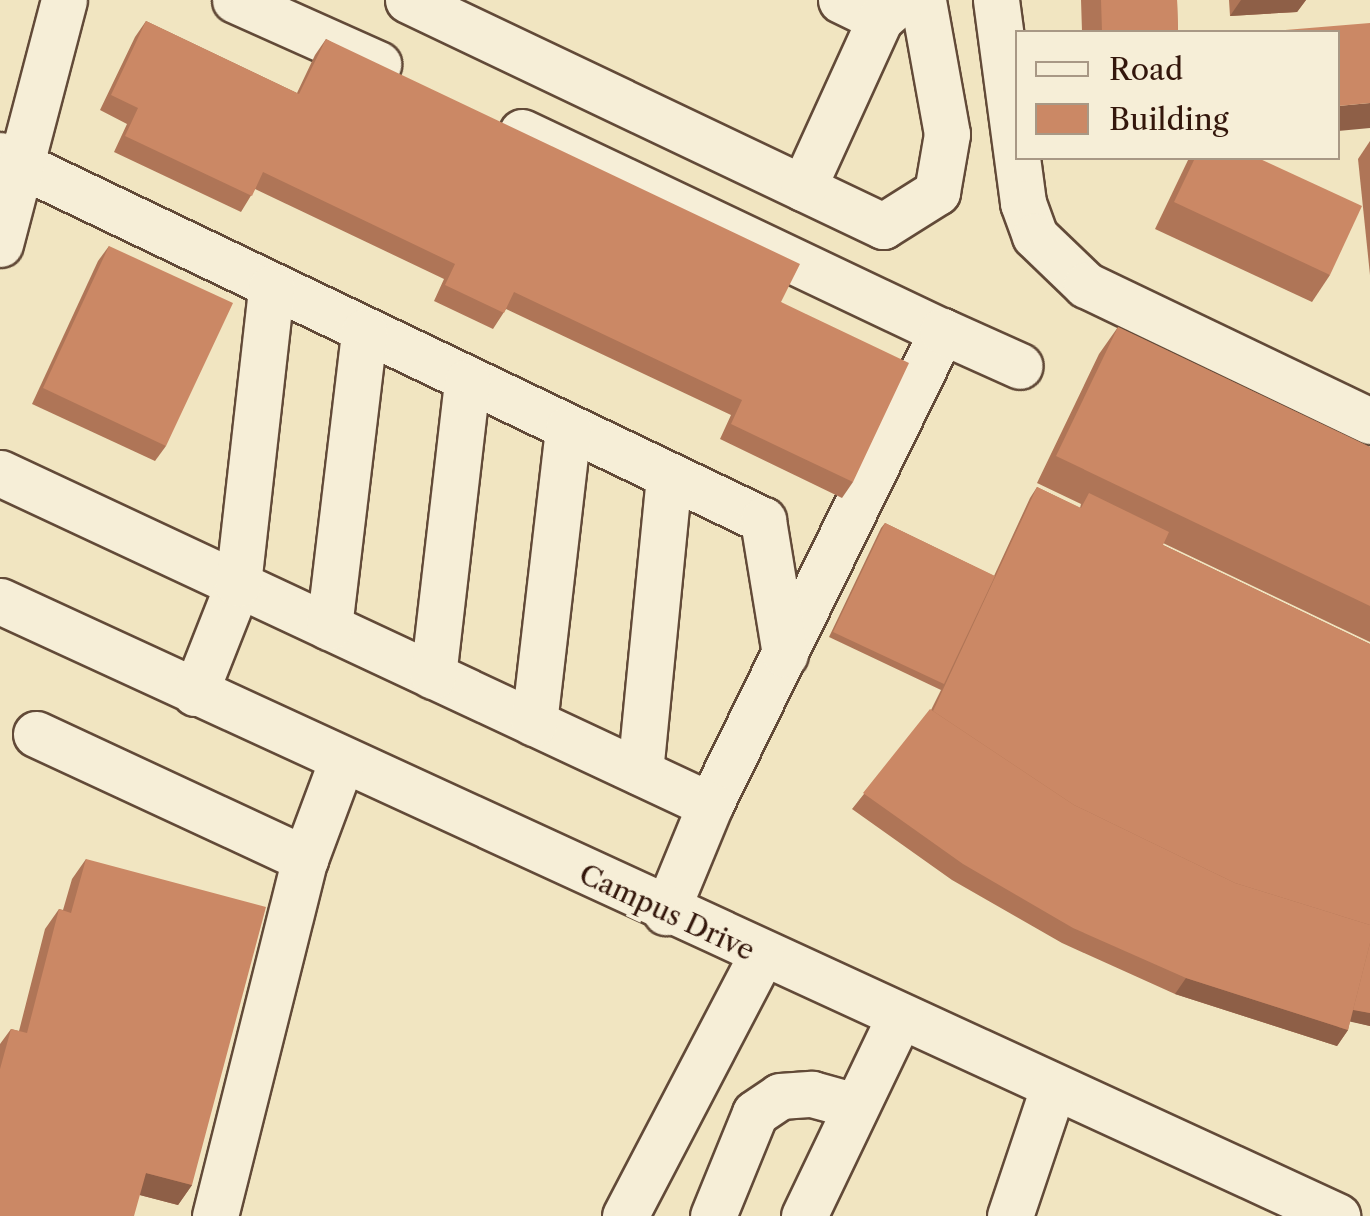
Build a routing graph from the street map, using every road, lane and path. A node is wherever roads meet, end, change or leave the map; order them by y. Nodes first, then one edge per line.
1 (64, 0) edge
2 (235, 0) edge
3 (408, 0) edge
4 (924, 0) edge
5 (996, 0) edge
6 (874, 6) edge
7 (485, 16) edge
8 (422, 85) edge
9 (491, 118) edge
10 (1015, 138) edge
11 (1018, 160) edge
12 (12, 161) edge
13 (803, 188) junction
14 (0, 244) edge
15 (272, 288) junction
16 (942, 331) junction
17 (364, 332) junction
18 (1020, 366) dead end
19 (467, 382) junction
20 (1370, 421) edge
21 (568, 428) junction
22 (0, 473) edge
23 (669, 475) junction
24 (238, 584) junction
25 (0, 601) edge
26 (329, 627) junction
27 (785, 654) junction
28 (432, 676) junction
29 (195, 693) junction
30 (534, 723) junction
31 (36, 734) dead end
32 (342, 760) junction
33 (640, 772) junction
34 (710, 805) junction
35 (305, 859) junction
36 (666, 912) junction
37 (761, 956) junction
38 (900, 1016) junction
39 (1053, 1088) junction
40 (852, 1104) junction
41 (216, 1216) edge
42 (625, 1216) edge
43 (713, 1216) edge
44 (804, 1216) edge
45 (1010, 1216) edge
46 (1337, 1216) edge

1 - 12 street
2 - 8 street
3 - 7 street
4 - 13 street
5 - 10 street
6 - 13 street
7 - 13 street
9 - 16 street
11 - 20 street
12 - 14 street
12 - 15 street
15 - 17 street
15 - 24 street
16 - 18 street
16 - 27 street
17 - 19 street
17 - 26 street
19 - 21 street
19 - 28 street
21 - 23 street
21 - 30 street
22 - 24 street
23 - 27 street
23 - 33 street
24 - 26 street
24 - 29 street
25 - 29 street, Campus Drive
26 - 28 street
27 - 34 street
28 - 30 street
29 - 32 street, Campus Drive
30 - 33 street
31 - 35 street
32 - 35 street
32 - 36 street, Campus Drive
33 - 34 street
34 - 36 street
35 - 41 street
36 - 37 street, Campus Drive
37 - 38 street, Campus Drive
37 - 42 street
38 - 39 street, Campus Drive
38 - 40 street
39 - 45 street
39 - 46 street, Campus Drive
40 - 43 street
40 - 44 street

